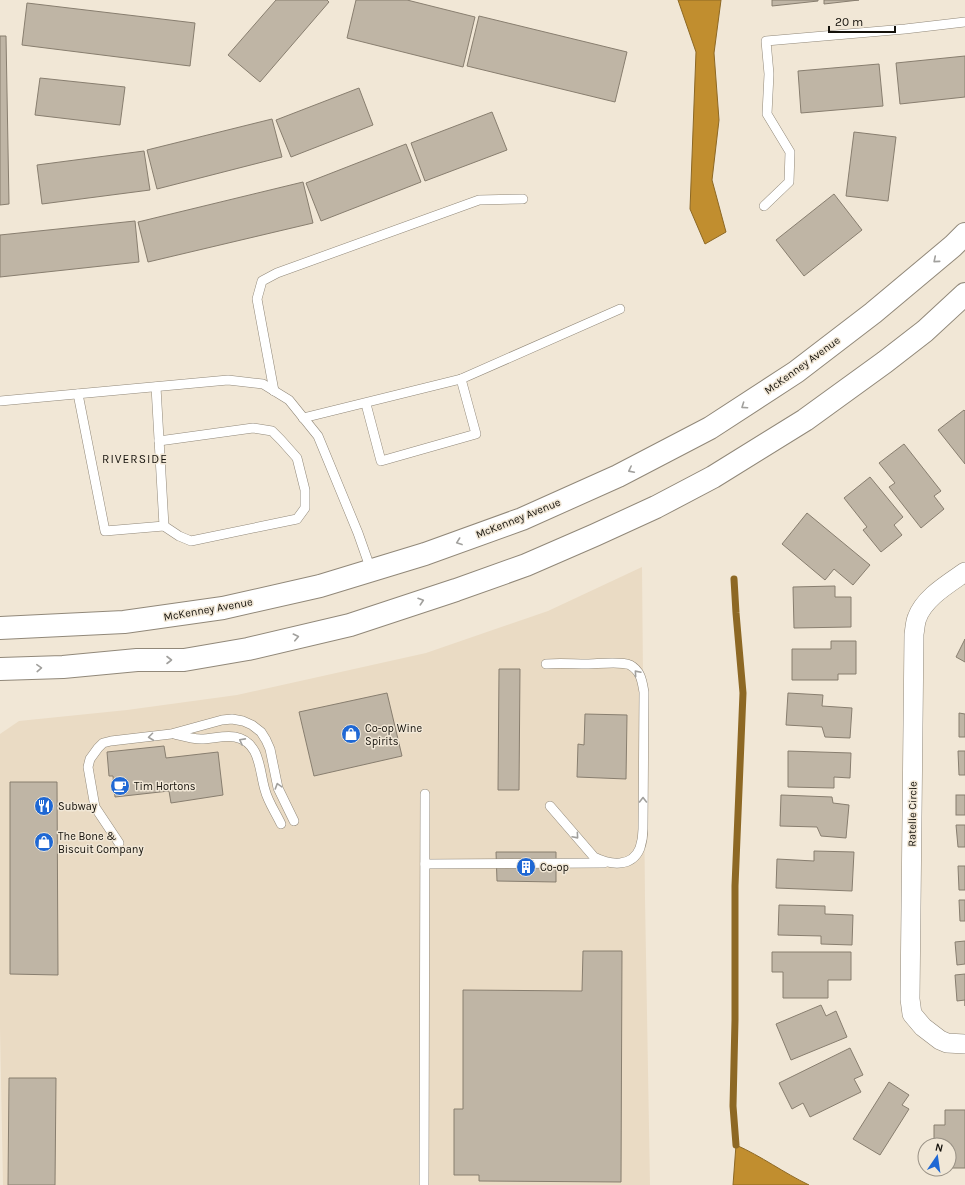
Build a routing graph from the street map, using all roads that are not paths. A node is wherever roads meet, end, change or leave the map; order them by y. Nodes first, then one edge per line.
1 (965, 22) edge
2 (523, 199) dead end
3 (764, 206) dead end
4 (965, 234) edge
5 (965, 294) edge
6 (620, 308) dead end
7 (460, 379) junction
8 (156, 387) junction
9 (274, 391) junction
10 (78, 394) junction
11 (0, 402) edge
12 (366, 404) junction
13 (303, 418) junction
14 (160, 441) junction
15 (164, 526) junction
16 (371, 570) junction
17 (965, 572) edge
18 (0, 628) edge
19 (546, 664) dead end
20 (0, 669) edge
21 (171, 734) junction
22 (425, 794) dead end
23 (550, 806) dead end
24 (294, 821) dead end
25 (281, 824) dead end
26 (119, 843) dead end
27 (618, 863) junction
28 (425, 864) junction
29 (965, 1044) edge
30 (424, 1185) edge

1 - 3 lane
2 - 9 lane
4 -> 16 main road, McKenney Avenue
20 -> 5 main road
6 - 7 lane
7 - 12 lane
7 - 12 lane
8 - 9 lane
8 - 10 lane
8 - 14 lane
9 - 13 lane
10 - 11 lane
10 - 15 lane
12 - 13 lane
13 - 16 lane
14 - 15 lane
14 - 15 lane
16 - 18 main road, McKenney Avenue
17 - 29 street, Ratelle Circle
27 -> 19 lane
24 -> 21 lane
25 -> 21 lane
21 -> 26 lane
22 - 28 lane
23 -> 27 lane
27 - 28 lane
28 - 30 lane

